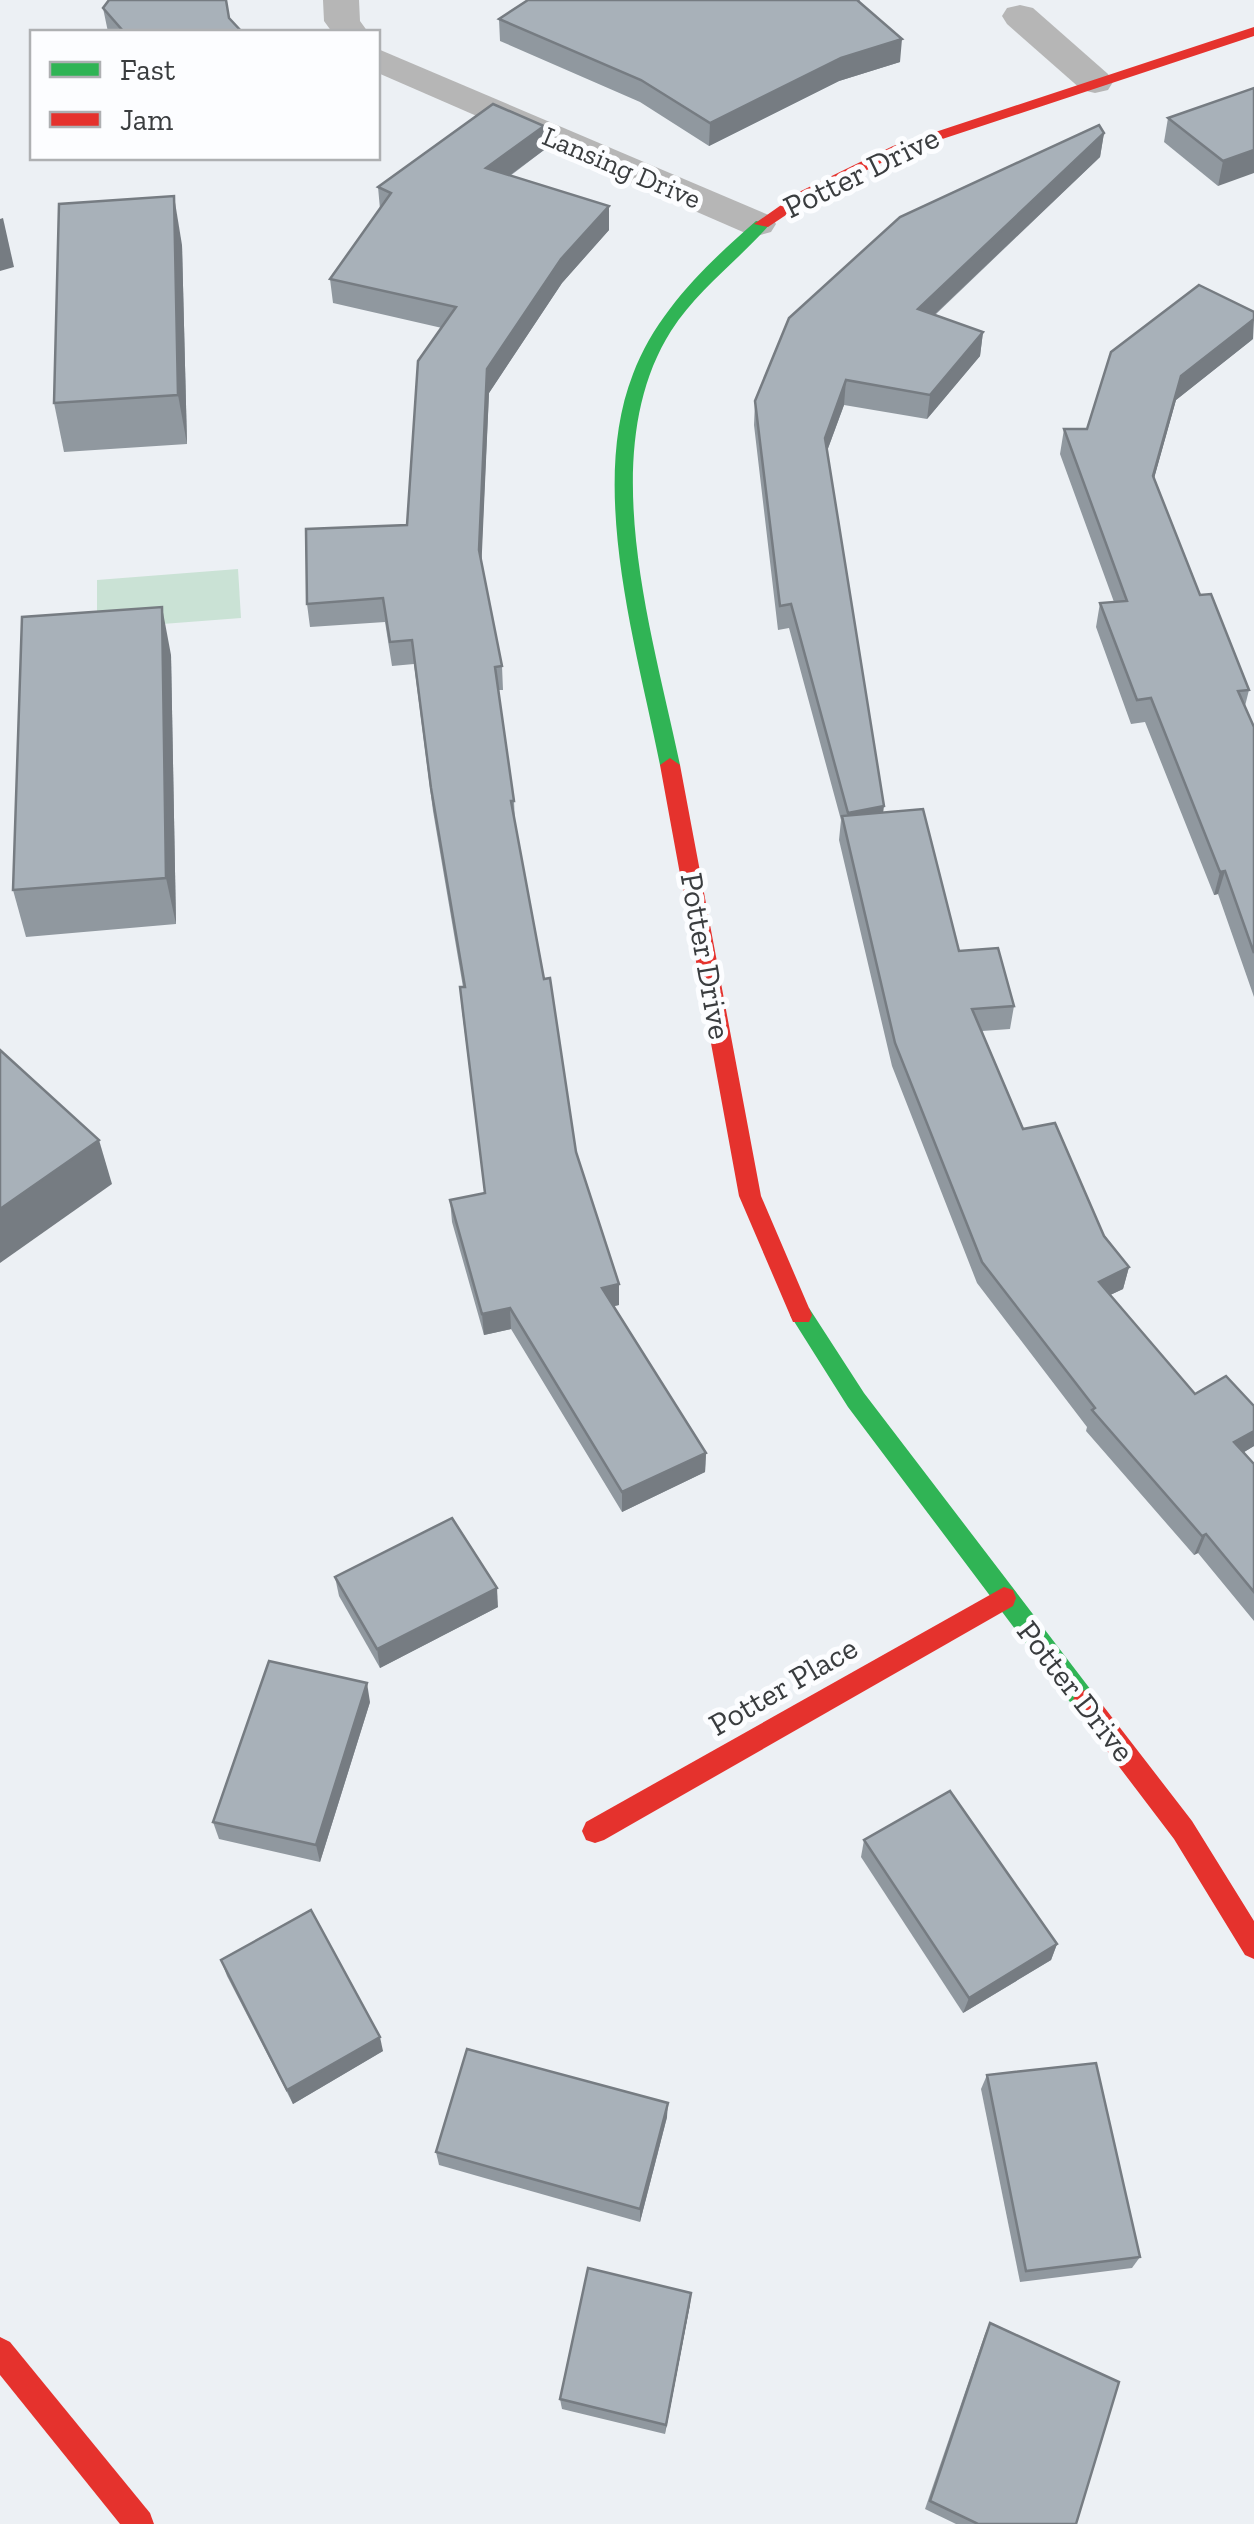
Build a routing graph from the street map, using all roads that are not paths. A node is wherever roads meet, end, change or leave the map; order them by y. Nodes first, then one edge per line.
1 (341, 0) edge
2 (1020, 16) dead end
3 (349, 30) edge
4 (1254, 31) edge
5 (380, 61) edge
6 (1095, 82) junction
7 (757, 224) junction
8 (1004, 1598) junction
9 (596, 1831) dead end
10 (1254, 1946) edge
11 (0, 2352) edge
12 (139, 2524) edge

1 - 3 street
2 - 6 street
4 - 6 street, Potter Drive
5 - 7 street, Lansing Drive
6 - 7 street, Potter Drive
7 - 8 street, Potter Drive
8 - 9 street, Potter Place
8 - 10 street, Potter Drive
11 - 12 street

